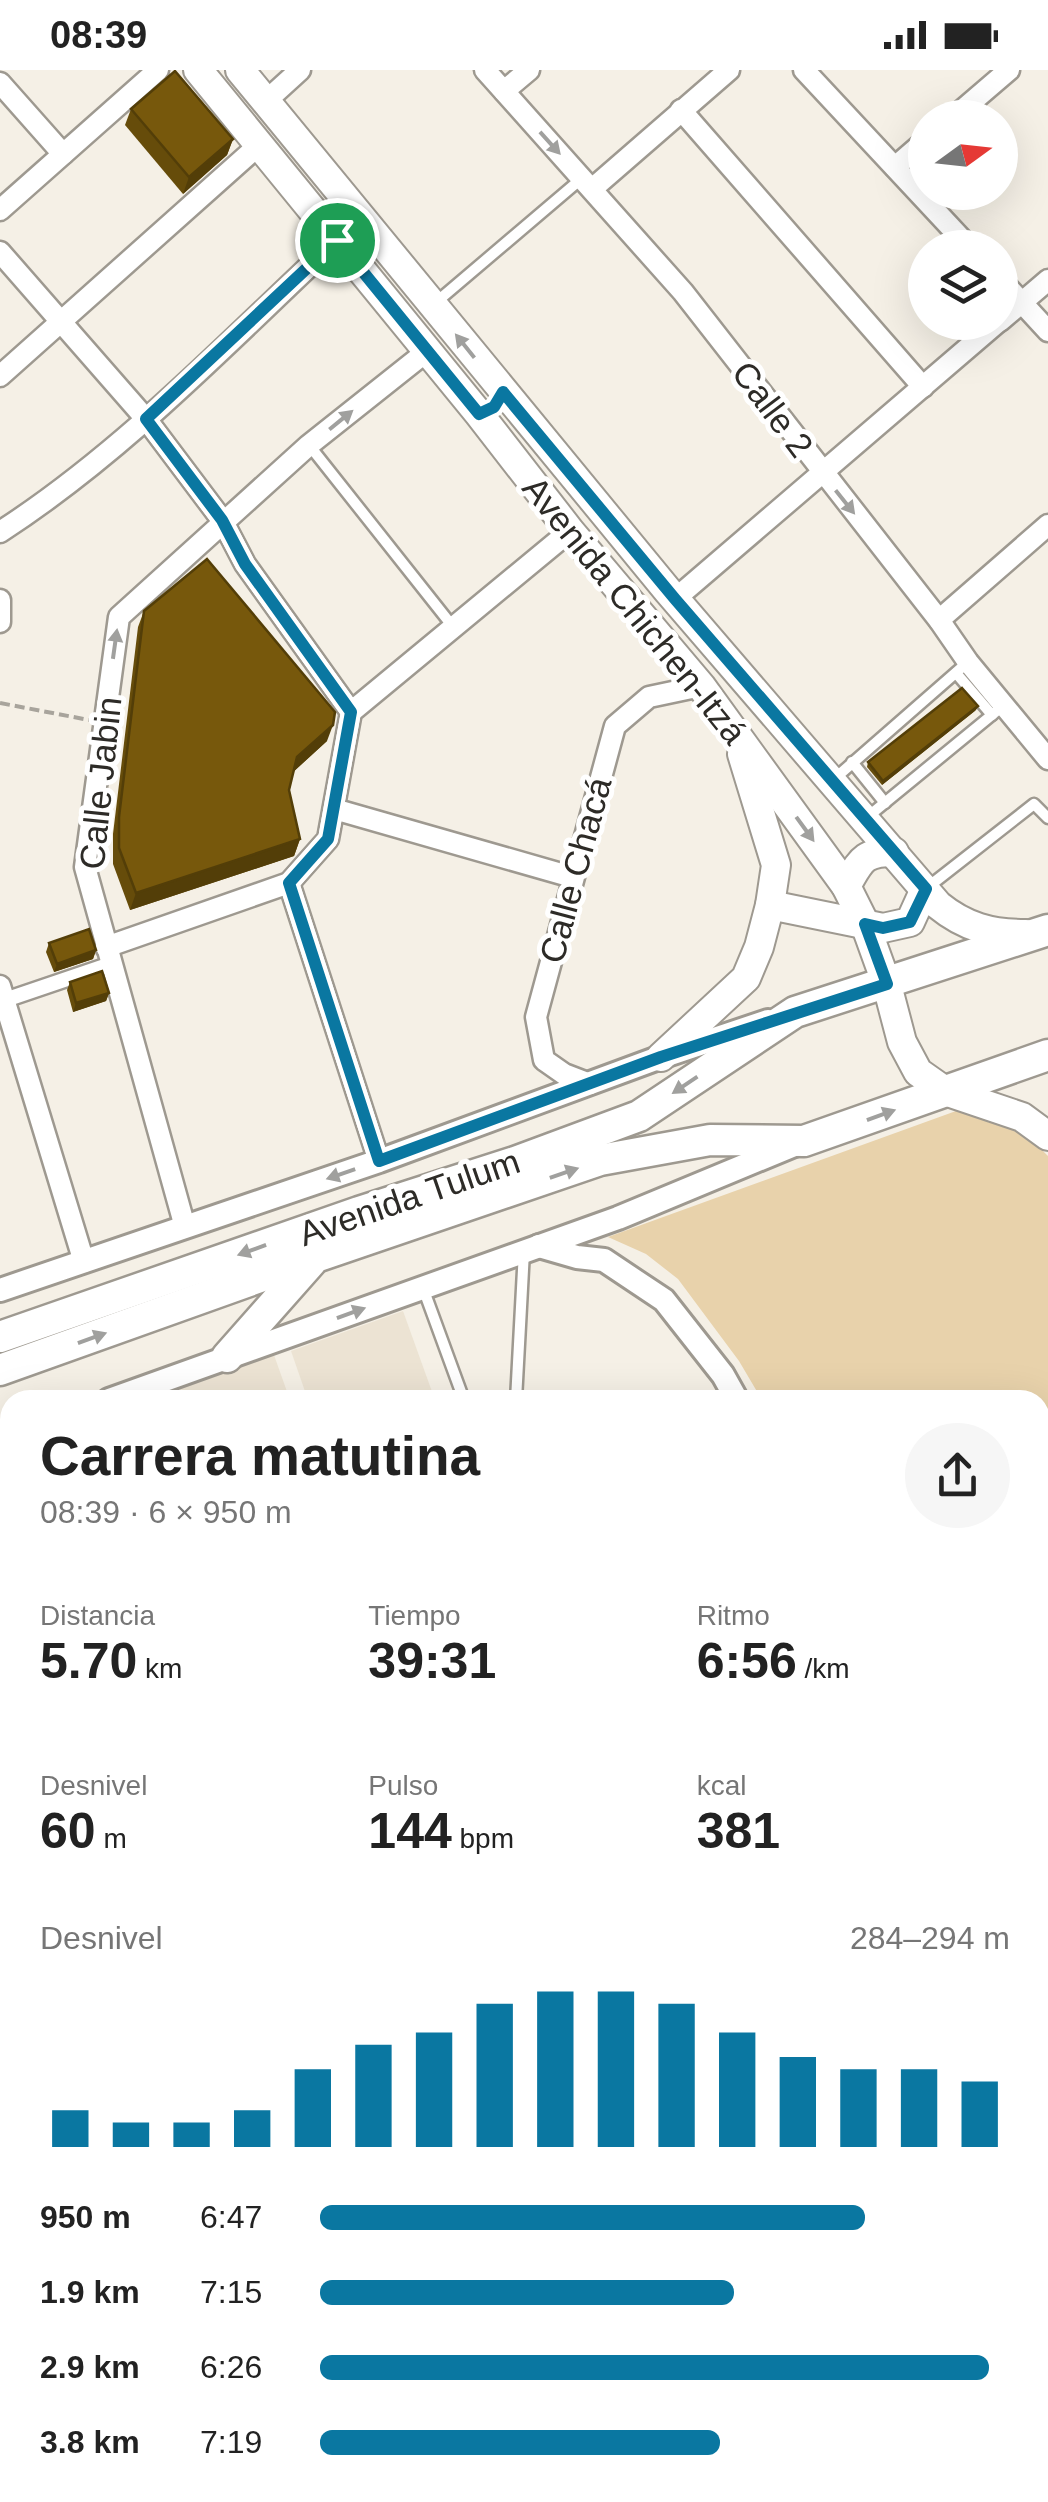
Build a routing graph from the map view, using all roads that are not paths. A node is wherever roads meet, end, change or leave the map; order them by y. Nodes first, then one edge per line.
1 (158, 70) edge
2 (240, 70) edge
3 (300, 70) edge
4 (485, 70) edge
5 (529, 70) edge
6 (729, 70) edge
7 (804, 70) edge
8 (1009, 70) edge
9 (207, 81) edge
10 (0, 83) edge
11 (504, 91) junction
12 (974, 100) edge
13 (266, 101) junction
14 (681, 110) junction
15 (259, 145) junction
16 (63, 154) junction
17 (908, 156) edge
18 (895, 167) junction
19 (587, 183) junction
20 (0, 210) edge
21 (953, 230) edge
22 (337, 240) junction
23 (0, 252) edge
24 (1048, 280) edge
25 (1018, 298) edge
26 (1022, 302) junction
27 (1018, 305) edge
28 (432, 306) junction
29 (63, 320) junction
30 (1048, 331) edge
31 (978, 340) edge
32 (426, 352) junction
33 (0, 376) edge
34 (922, 387) junction
35 (503, 392) junction
36 (479, 414) junction
37 (146, 419) junction
38 (309, 446) junction
39 (821, 472) junction
40 (222, 520) junction
41 (1048, 526) edge
42 (570, 531) junction
43 (0, 532) edge
44 (675, 599) junction
45 (0, 600) edge
46 (939, 620) junction
47 (0, 622) edge
48 (454, 628) junction
49 (962, 668) junction
50 (701, 686) junction
51 (998, 710) junction
52 (351, 712) junction
53 (735, 734) junction
54 (1045, 748) edge
55 (842, 772) junction
56 (334, 809) junction
57 (875, 811) junction
58 (1048, 818) edge
59 (894, 852) junction
60 (572, 877) junction
61 (289, 883) junction
62 (846, 886) junction
63 (926, 889) junction
64 (770, 905) junction
65 (865, 924) junction
66 (1042, 933) edge
67 (108, 955) junction
68 (887, 984) junction
69 (2, 996) edge
70 (796, 1012) junction
71 (1048, 1055) edge
72 (661, 1057) junction
73 (590, 1084) junction
74 (945, 1091) junction
75 (1047, 1132) edge
76 (804, 1141) junction
77 (379, 1161) junction
78 (185, 1227) junction
79 (532, 1248) junction
80 (316, 1257) junction
81 (84, 1262) junction
82 (423, 1287) junction
83 (0, 1290) edge
84 (0, 1337) edge
85 (226, 1358) junction
86 (0, 1370) edge
87 (137, 1390) edge
88 (460, 1390) edge
89 (517, 1390) edge
90 (731, 1390) edge

1 - 16 street
2 - 9 main road
2 - 13 main road, Avenida Chichen-Itzá
3 - 13 street
4 - 11 street, Calle 2
5 - 11 street
6 - 14 street
7 - 18 street
8 - 12 street
9 - 15 main road, Avenida Chichen-Itzá
10 - 16 street
11 -> 19 street, Calle 2
13 - 28 main road, Avenida Chichen-Itzá
14 - 19 street
14 - 34 street
15 - 22 main road, Avenida Chichen-Itzá
15 - 29 street
16 - 20 street
17 - 18 street
18 - 21 street
19 - 28 lane
19 - 39 street, Calle 2
22 - 32 main road, Avenida Chichen-Itzá
22 - 37 street
23 - 29 street
24 - 26 street
25 - 26 street
26 - 27 street
26 - 30 street
35 -> 28 main road, Avenida Chichen-Itzá
29 - 33 street
29 - 37 street
31 - 34 street
32 - 36 main road, Avenida Chichen-Itzá
38 -> 32 street, Calle Jabin
34 - 39 street
35 - 36 main road
35 - 44 main road, Avenida Chichen-Itzá
36 - 42 main road, Avenida Chichen-Itzá
37 - 40 street
37 - 43 street
38 - 40 street, Calle Jabin
38 - 48 lane
39 - 44 street
39 -> 46 street, Calle 2
40 - 52 street
67 -> 40 street, Calle Jabin
41 - 46 street
42 - 48 street
42 - 50 main road, Avenida Chichen-Itzá
44 - 55 main road, Avenida Chichen-Itzá
45 - 47 street
46 - 49 street, Calle 2
48 - 52 street
49 - 51 street, Calle 2
49 - 55 lane
50 - 53 main road, Avenida Chichen-Itzá
50 - 60 street, Calle Chacá
51 - 54 street, Calle 2
51 - 57 lane
52 - 56 street
53 -> 62 main road, Avenida Chichen-Itzá
53 - 64 main road
55 - 57 main road, Avenida Chichen-Itzá
56 - 60 street
56 - 61 street
57 - 59 main road, Avenida Chichen-Itzá
58 - 63 lane
59 - 62 main road
59 - 63 main road, Avenida Chichen-Itzá
60 - 73 street, Calle Chacá
61 - 67 street
61 - 77 street
62 - 65 main road, Avenida Chichen-Itzá
63 - 65 main road
63 - 66 main road, Avenida Chichen-Itzá
64 - 65 main road
64 - 72 main road
65 - 68 main road, Avenida Chichen-Itzá
66 - 68 main road, Avenida Tulum
67 - 69 street
67 - 78 street, Calle Jabin
68 - 70 main road, Avenida Tulum
68 - 74 main road, Avenida Chichen-Itzá
69 - 81 street
70 - 72 street, Avenida Tulum
70 -> 84 main road, Avenida Tulum
71 - 74 main road, Avenida Tulum
72 - 73 street, Avenida Tulum
73 - 77 street, Avenida Tulum
74 - 75 main road, Avenida Chichen-Itzá
76 -> 74 main road, Avenida Tulum
76 - 79 street, Avenida Tulum
80 -> 76 main road, Avenida Tulum
77 -> 78 street, Avenida Tulum
78 - 81 street, Avenida Tulum
79 - 82 street, Avenida Tulum
79 - 89 lane
79 - 90 street
80 - 85 main road
86 -> 80 main road, Avenida Tulum
81 - 83 street, Avenida Tulum
85 -> 82 street, Avenida Tulum
82 - 88 lane
85 - 87 street, Avenida Tulum

